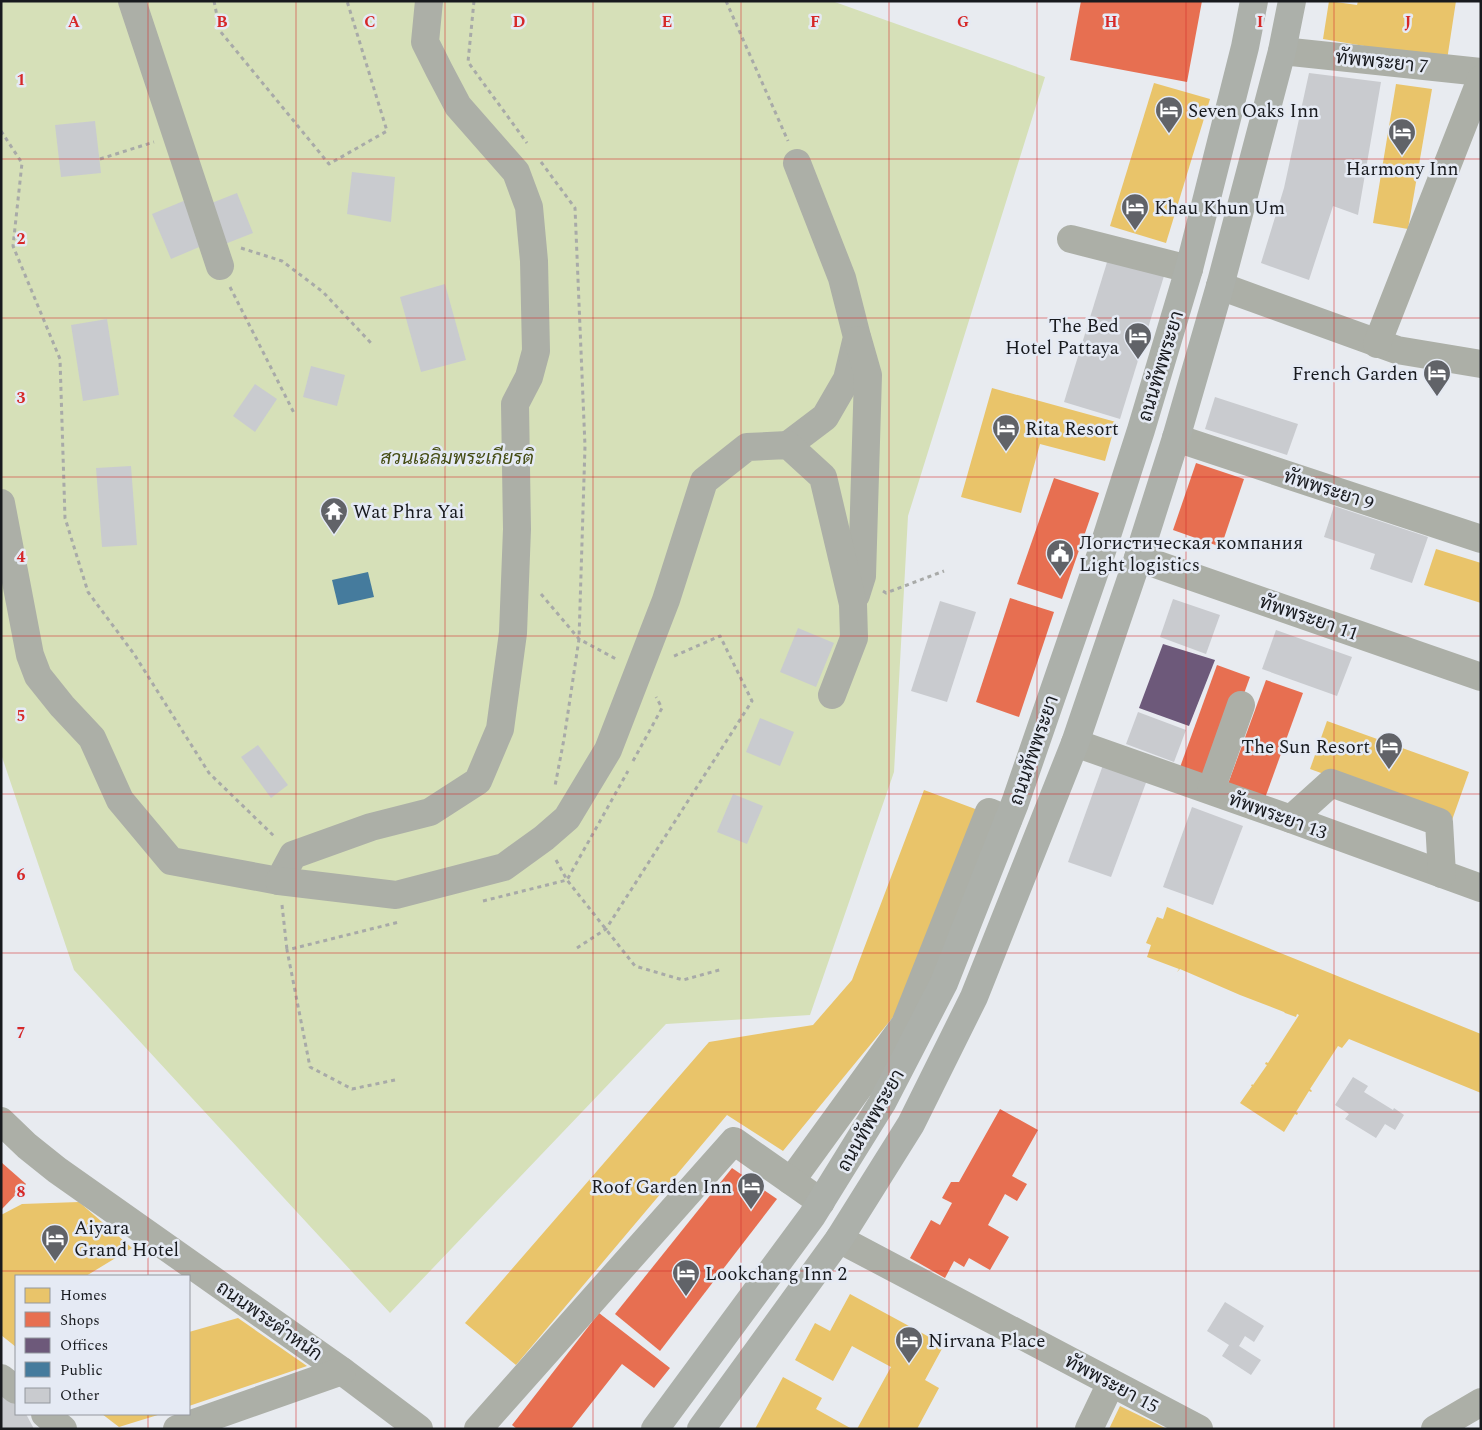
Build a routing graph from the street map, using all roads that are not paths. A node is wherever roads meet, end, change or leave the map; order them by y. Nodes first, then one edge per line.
1 (132, 1) edge
2 (429, 1) edge
3 (1254, 1) edge
4 (1292, 1) edge
5 (1282, 51) junction
6 (1481, 72) edge
7 (1481, 79) edge
8 (797, 163) road end
9 (1071, 238) dead end
10 (217, 258) road end
11 (1189, 269) junction
12 (1220, 286) junction
13 (858, 337) junction
14 (1377, 344) junction
15 (1481, 364) edge
16 (1176, 438) junction
17 (788, 445) junction
18 (1, 503) edge
19 (1481, 539) edge
20 (1138, 558) junction
21 (853, 604) junction
22 (1481, 677) edge
23 (832, 695) dead end
24 (1241, 706) dead end
25 (1075, 743) junction
26 (1210, 790) junction
27 (1291, 819) junction
28 (1008, 820) junction
29 (1442, 874) junction
30 (279, 881) junction
31 (1481, 888) edge
32 (1, 1121) edge
33 (790, 1181) junction
34 (821, 1202) junction
35 (839, 1239) junction
36 (342, 1371) junction
37 (1, 1378) edge
38 (1111, 1383) junction
39 (15, 1389) edge
40 (1481, 1402) edge
41 (46, 1415) edge
42 (63, 1429) edge
43 (177, 1429) edge
44 (419, 1429) edge
45 (478, 1429) edge
46 (655, 1429) edge
47 (701, 1429) edge
48 (1089, 1429) edge
49 (1200, 1429) edge
50 (1435, 1429) edge

1 - 10 street
2 - 30 street
3 - 11 main road, ถนนทัพพระยา
4 - 5 main road, ถนนทัพพระยา
5 - 6 street, ทัพพระยา 7
5 - 12 main road, ถนนทัพพระยา
7 - 14 street
8 - 13 street
9 - 11 street
11 - 28 main road, ถนนทัพพระยา
12 - 14 street
12 - 16 main road, ถนนทัพพระยา
13 - 17 street
13 - 21 street
14 - 15 street
16 - 19 street, ทัพพระยา 9
16 - 20 main road, ถนนทัพพระยา
17 - 21 street
17 - 30 street
18 - 30 street
20 - 22 street, ทัพพระยา 11
20 - 25 main road, ถนนทัพพระยา
21 - 23 street
24 - 26 street
25 - 26 street, ทัพพระยา 13
25 - 35 main road, ถนนทัพพระยา
26 - 27 street, ทัพพระยา 13
27 - 29 street, ทัพพระยา 13
27 - 29 street
28 - 33 street
28 - 34 main road, ถนนทัพพระยา
29 - 31 street, ทัพพระยา 13
32 - 36 street, ถนนพระตำหนัก
33 - 34 street
33 - 45 street
34 - 46 main road, ถนนทัพพระยา
35 - 38 street, ทัพพระยา 15
35 - 47 main road, ถนนทัพพระยา
36 - 43 street
36 - 44 street, ถนนพระตำหนัก
37 - 39 street
38 - 48 street
38 - 49 street, ทัพพระยา 15
40 - 50 street
41 - 42 street

